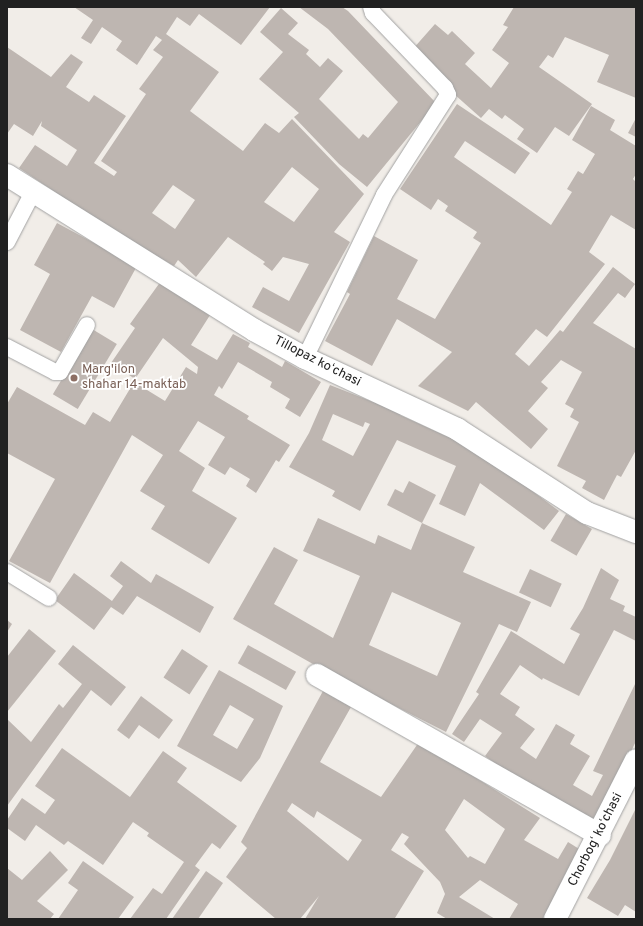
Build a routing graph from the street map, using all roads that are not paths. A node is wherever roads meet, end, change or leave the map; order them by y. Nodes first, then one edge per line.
1 (371, 7) edge
2 (7, 175) edge
3 (33, 192) junction
4 (7, 242) edge
5 (87, 324) dead end
6 (7, 347) edge
7 (305, 358) junction
8 (636, 532) edge
9 (7, 572) edge
10 (49, 598) dead end
11 (317, 675) dead end
12 (636, 760) edge
13 (600, 834) junction
14 (555, 919) edge

1 - 7 lane
2 - 3 street, Tillopaz koʻchasi
3 - 4 lane
3 - 7 street, Tillopaz koʻchasi
5 - 6 lane
7 - 8 street, Tillopaz koʻchasi
9 - 10 lane
11 - 13 street
12 - 13 street, Chorbogʻ koʻchasi
13 - 14 street, Chorbogʻ koʻchasi

